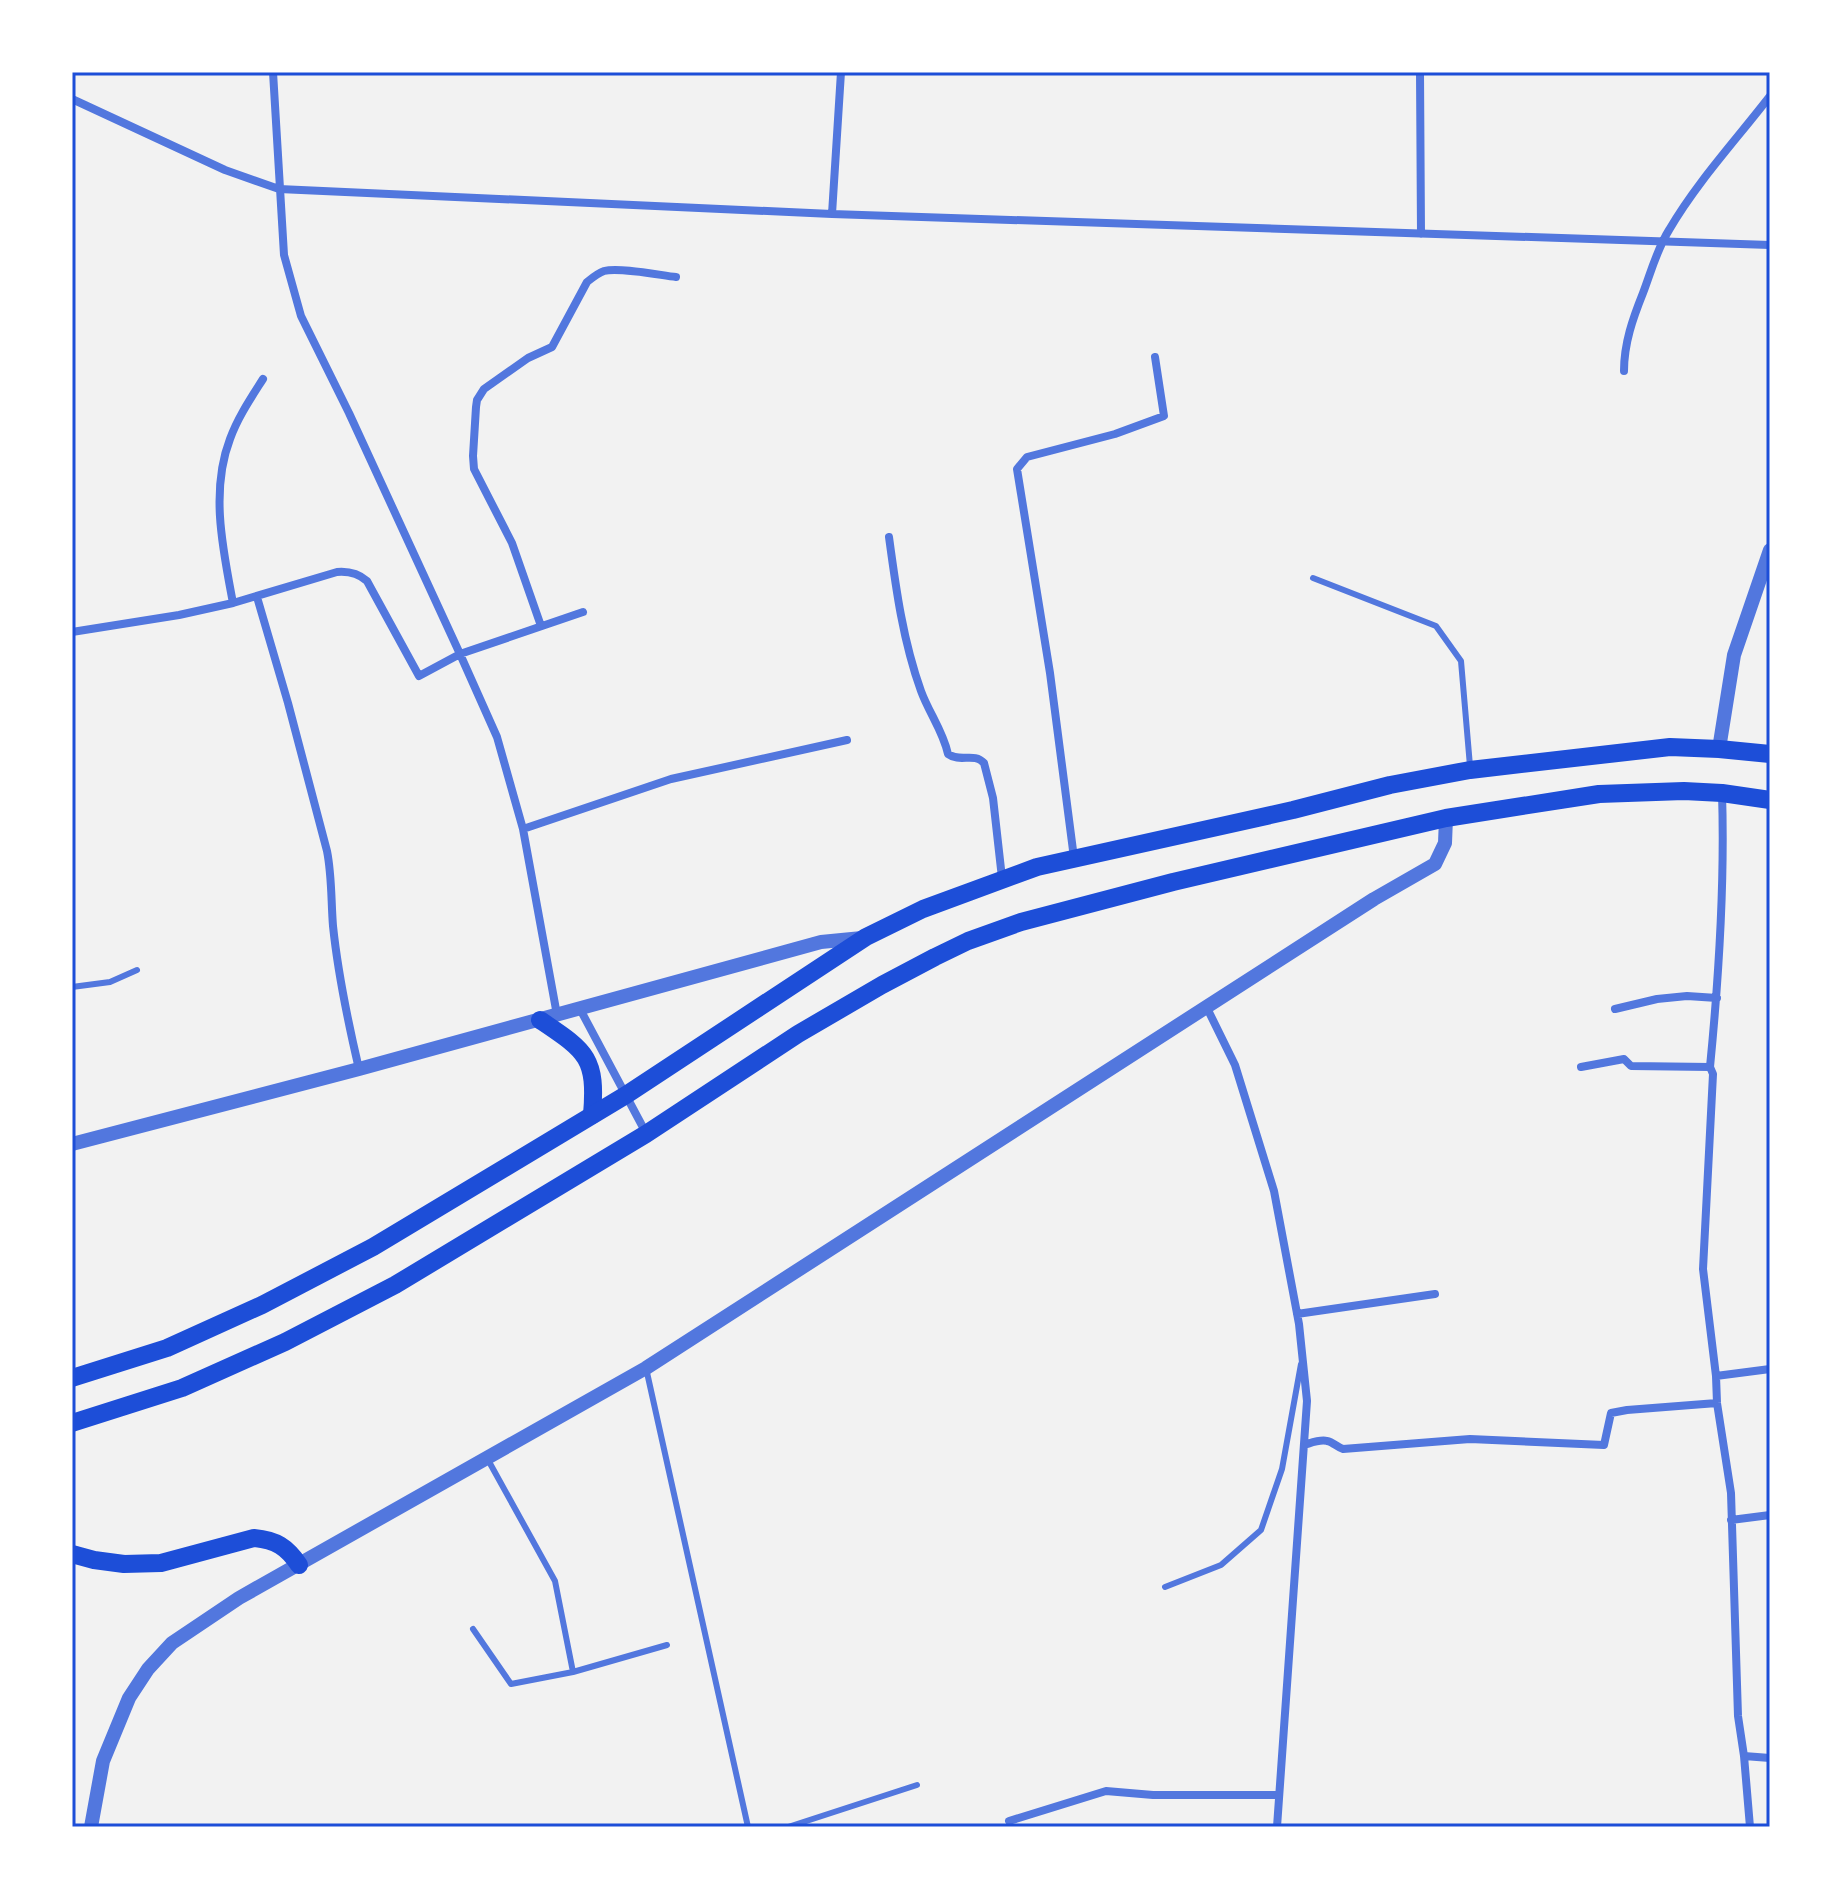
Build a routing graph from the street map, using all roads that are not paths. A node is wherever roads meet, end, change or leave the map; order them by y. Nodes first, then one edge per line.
1 (273, 72) edge
2 (841, 72) edge
3 (1420, 72) edge
4 (1770, 96) edge
5 (72, 99) edge
6 (279, 189) junction
7 (832, 214) junction
8 (1421, 234) junction
9 (1662, 242) junction
10 (1770, 245) edge
11 (676, 277) dead end
12 (1155, 357) dead end
13 (1624, 371) dead end
14 (263, 379) dead end
15 (889, 537) dead end
16 (1770, 550) edge
17 (1313, 578) dead end
18 (257, 597) junction
19 (233, 603) junction
20 (583, 612) dead end
21 (541, 626) junction
22 (72, 632) edge
23 (460, 654) junction
24 (847, 740) dead end
25 (1719, 749) junction
26 (1770, 754) edge
27 (1470, 770) junction
28 (1722, 793) junction
29 (1770, 800) edge
30 (1446, 818) junction
31 (523, 829) junction
32 (1074, 858) junction
33 (1002, 879) junction
34 (866, 937) junction
35 (137, 970) dead end
36 (72, 987) edge
37 (1717, 998) junction
38 (1207, 1008) junction
39 (580, 1009) junction
40 (1615, 1009) dead end
41 (548, 1017) junction
42 (1581, 1067) dead end
43 (1710, 1067) junction
44 (359, 1069) junction
45 (626, 1095) junction
46 (592, 1115) junction
47 (646, 1134) junction
48 (72, 1144) edge
49 (1435, 1294) dead end
50 (1297, 1314) junction
51 (1303, 1357) junction
52 (646, 1368) junction
53 (1770, 1369) edge
54 (1716, 1376) junction
55 (72, 1378) edge
56 (1717, 1403) junction
57 (72, 1423) edge
58 (1304, 1445) junction
59 (487, 1458) junction
60 (1770, 1515) edge
61 (1731, 1520) junction
62 (72, 1554) edge
63 (299, 1565) junction
64 (1165, 1587) dead end
65 (473, 1629) dead end
66 (667, 1645) dead end
67 (573, 1672) junction
68 (1744, 1756) junction
69 (1770, 1758) edge
70 (917, 1785) dead end
71 (1279, 1795) junction
72 (1009, 1821) dead end
73 (91, 1827) edge
74 (748, 1827) edge
75 (788, 1827) edge
76 (1277, 1827) edge
77 (1750, 1827) edge

1 - 6 street
2 - 7 street
3 - 8 street
4 - 9 street
5 - 6 street
6 - 7 street
6 - 23 street
7 - 8 street
8 - 9 street
9 - 10 street
9 - 13 street
11 - 21 street
12 - 32 street
14 - 19 street
15 - 33 street
16 - 25 street
17 - 27 lane
18 - 19 street
18 - 23 street
18 - 44 street
19 - 22 street
20 - 21 street
21 - 23 street
23 - 31 street
24 - 31 street
25 - 26 main road
25 - 27 main road
27 - 32 main road
28 - 29 main road
28 - 30 main road
28 - 37 street
30 - 38 street
30 - 47 main road
31 - 41 street
32 - 33 main road
33 - 34 main road
34 - 39 street
34 - 45 main road
35 - 36 lane
37 - 40 street
37 - 43 street
38 - 50 street
38 - 52 street
39 - 41 street
39 - 45 street
41 - 44 street
41 - 46 main road
42 - 43 street
43 - 54 street
44 - 48 street
45 - 46 main road
45 - 47 street
46 - 55 main road
47 - 57 main road
49 - 50 street
50 - 51 street
51 - 58 street
51 - 64 lane
52 - 59 street
52 - 74 lane
53 - 54 street
54 - 56 street
56 - 58 street
56 - 61 street
58 - 71 street
59 - 63 street
59 - 67 lane
60 - 61 street
61 - 68 street
62 - 63 main road
63 - 73 street
65 - 67 lane
66 - 67 lane
68 - 69 street
68 - 77 street
70 - 75 lane
71 - 72 street
71 - 76 street

